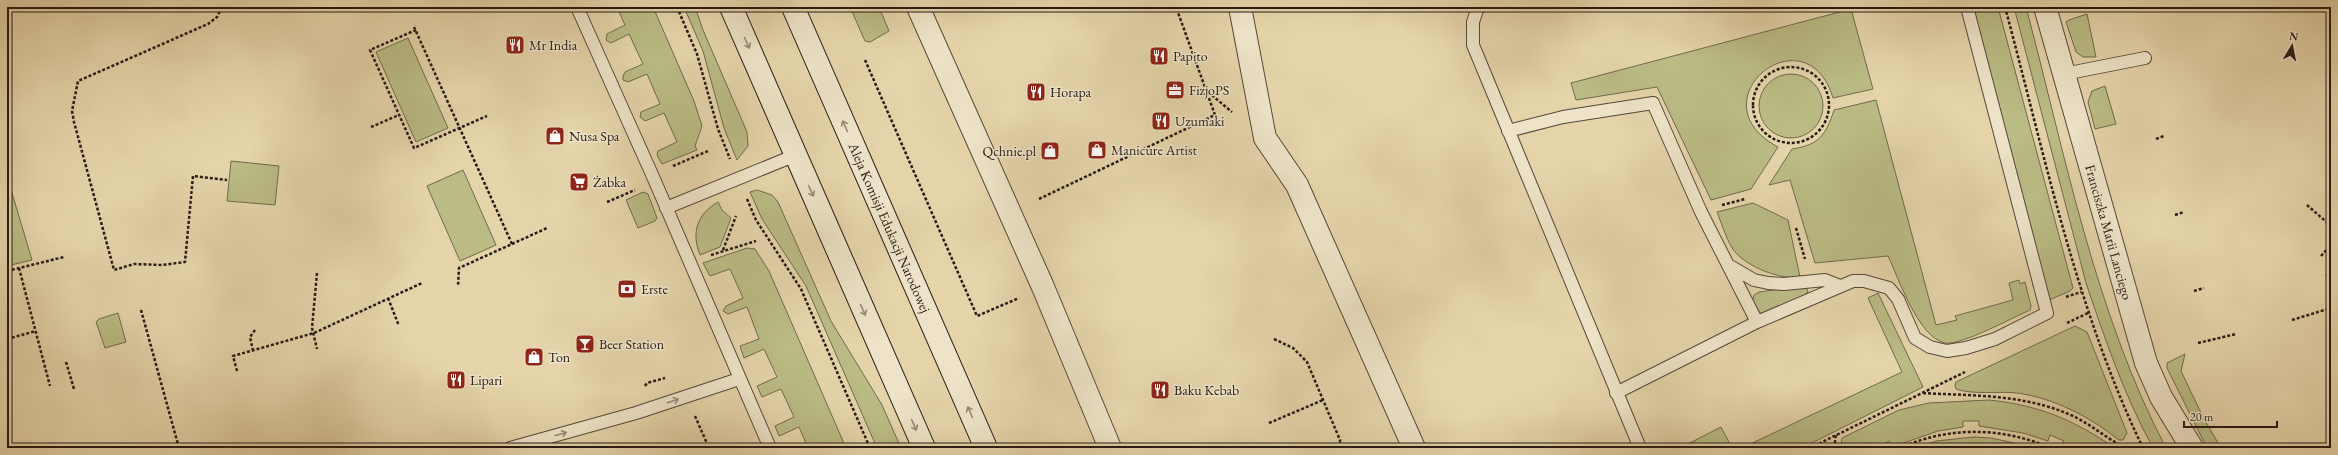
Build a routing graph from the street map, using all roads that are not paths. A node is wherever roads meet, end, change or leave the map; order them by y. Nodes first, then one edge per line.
1 (577, 7) edge
2 (731, 7) edge
3 (793, 7) edge
4 (918, 7) edge
5 (1240, 7) edge
6 (1478, 7) edge
7 (1967, 7) edge
8 (2045, 7) edge
9 (2145, 58) dead end
10 (2064, 74) junction
11 (1508, 131) junction
12 (796, 155) junction
13 (666, 208) junction
14 (1728, 265) junction
15 (1840, 286) junction
16 (1757, 322) junction
17 (739, 379) junction
18 (1616, 393) junction
19 (510, 448) edge
20 (770, 448) edge
21 (924, 448) edge
22 (986, 448) edge
23 (1110, 448) edge
24 (1414, 448) edge
25 (1640, 448) edge
26 (2192, 448) edge

1 - 13 lane
2 -> 12 street
22 -> 3 street, Aleja Komisji Edukacji Narodowej
4 - 23 street
5 - 24 street
6 - 11 lane
7 - 15 lane
8 - 10 street, Franciszka Marii Lanciego
9 - 10 lane
10 - 26 street, Franciszka Marii Lanciego
11 - 14 lane
11 - 18 lane
12 - 13 lane
12 -> 21 street
13 - 17 lane
14 - 15 lane
14 - 16 lane
15 - 16 lane
16 - 18 lane
19 -> 17 lane
17 - 20 lane
18 - 25 lane

